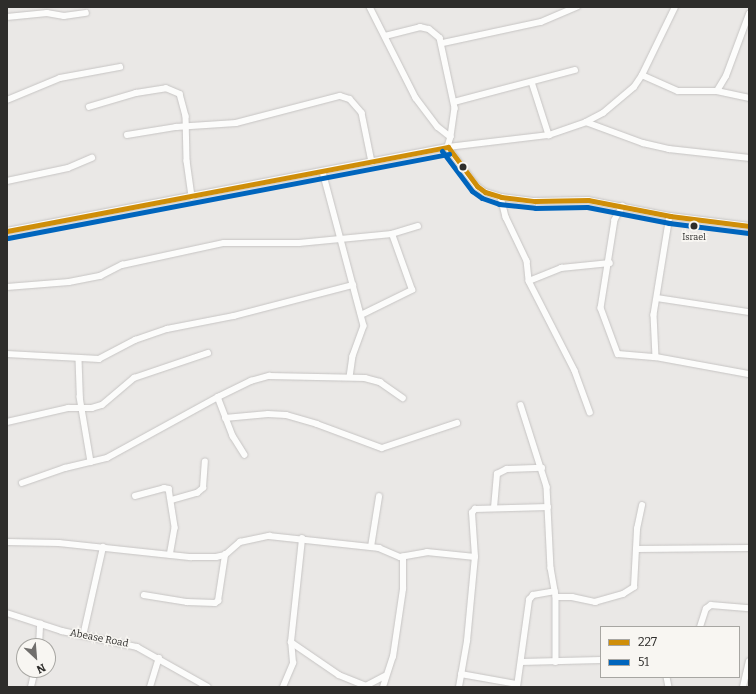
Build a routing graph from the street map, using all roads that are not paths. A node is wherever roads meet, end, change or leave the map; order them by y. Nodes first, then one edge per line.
1 (370, 7) edge
2 (577, 7) edge
3 (675, 7) edge
4 (86, 13) dead end
5 (749, 14) edge
6 (7, 17) edge
7 (385, 36) junction
8 (443, 43) junction
9 (120, 67) dead end
10 (575, 70) dead end
11 (642, 75) junction
12 (532, 82) junction
13 (717, 91) junction
14 (749, 98) edge
15 (7, 100) edge
16 (454, 102) junction
17 (89, 107) dead end
18 (586, 122) junction
19 (185, 128) junction
20 (127, 135) dead end
21 (549, 135) junction
22 (451, 137) junction
23 (448, 147) junction
24 (92, 158) dead end
25 (749, 158) edge
26 (372, 162) junction
27 (323, 172) junction
28 (7, 181) edge
29 (192, 197) junction
30 (501, 197) junction
31 (623, 206) junction
32 (670, 216) junction
33 (418, 226) dead end
34 (749, 226) edge
35 (7, 231) edge
36 (392, 234) junction
37 (342, 239) junction
38 (610, 263) junction
39 (529, 281) junction
40 (353, 284) junction
41 (7, 287) edge
42 (657, 298) junction
43 (749, 312) edge
44 (361, 315) junction
45 (208, 353) dead end
46 (7, 354) edge
47 (656, 357) junction
48 (79, 359) junction
49 (749, 374) edge
50 (350, 377) junction
51 (218, 397) junction
52 (403, 398) dead end
53 (82, 406) junction
54 (521, 406) dead end
55 (590, 412) dead end
56 (225, 418) junction
57 (7, 422) edge
58 (457, 423) dead end
59 (245, 455) dead end
60 (91, 462) junction
61 (206, 462) dead end
62 (542, 468) junction
63 (22, 483) dead end
64 (135, 496) dead end
65 (379, 497) dead end
66 (172, 500) junction
67 (642, 506) dead end
68 (548, 507) junction
69 (494, 508) junction
70 (302, 539) junction
71 (7, 542) edge
72 (103, 547) junction
73 (371, 547) junction
74 (749, 548) edge
75 (636, 549) junction
76 (170, 555) junction
77 (225, 555) junction
78 (403, 557) junction
79 (474, 557) junction
80 (555, 594) junction
81 (144, 596) dead end
82 (749, 608) edge
83 (7, 613) edge
84 (40, 624) junction
85 (700, 626) edge
86 (83, 636) junction
87 (39, 638) edge
88 (291, 642) junction
89 (158, 658) junction
90 (600, 660) edge
91 (521, 662) junction
92 (556, 662) junction
93 (749, 662) edge
94 (461, 674) junction
95 (385, 676) junction
96 (517, 685) edge
97 (368, 686) edge
98 (150, 687) edge
99 (208, 687) edge
100 (283, 687) edge
101 (383, 687) edge
102 (459, 687) edge
103 (743, 687) edge

1 - 7 street
2 - 8 street
3 - 11 street
4 - 6 street
5 - 13 street
7 - 8 street
7 - 22 street
8 - 16 street
9 - 15 street
10 - 12 street
11 - 13 street
11 - 18 street
12 - 16 street
12 - 21 street
13 - 14 street
16 - 22 street
17 - 19 street
18 - 21 street
18 - 25 street
19 - 20 street
19 - 26 street
19 - 29 street
21 - 23 street
22 - 23 street
23 - 26 street
23 - 30 street
24 - 28 street
26 - 27 street
27 - 29 street
27 - 37 street
29 - 35 street
30 - 31 street
30 - 39 street
31 - 32 street
31 - 38 street
32 - 34 street
32 - 42 street
33 - 36 street
36 - 37 street
36 - 44 street
37 - 40 street
37 - 41 street
38 - 39 street
38 - 47 street
39 - 55 street
40 - 44 street
40 - 48 street
42 - 43 street
42 - 47 street
44 - 50 street
45 - 53 street
46 - 48 street
47 - 49 street
48 - 53 street
50 - 51 street
50 - 52 street
51 - 56 street
51 - 60 street
53 - 57 street
53 - 60 street
54 - 62 street
56 - 58 street
56 - 59 street
60 - 63 street
61 - 66 street
62 - 68 street
62 - 69 street
64 - 66 street
65 - 73 street
66 - 76 street
67 - 75 street
68 - 69 street
68 - 80 street
69 - 79 street
70 - 73 street
70 - 77 street
70 - 88 street
71 - 72 street
72 - 76 street
72 - 86 street
73 - 78 street
74 - 75 street
75 - 80 street
76 - 77 street
77 - 81 street
78 - 79 street
78 - 95 street
79 - 94 street
80 - 91 street
80 - 92 street
82 - 85 street
83 - 84 street, Abease Road
84 - 86 street, Abease Road
84 - 87 street
86 - 89 street, Abease Road
88 - 97 street
88 - 100 street
89 - 98 street
89 - 99 street, Abease Road
90 - 92 street
91 - 92 street
91 - 96 street
93 - 103 street
94 - 96 street
94 - 102 street
95 - 97 street
95 - 101 street

